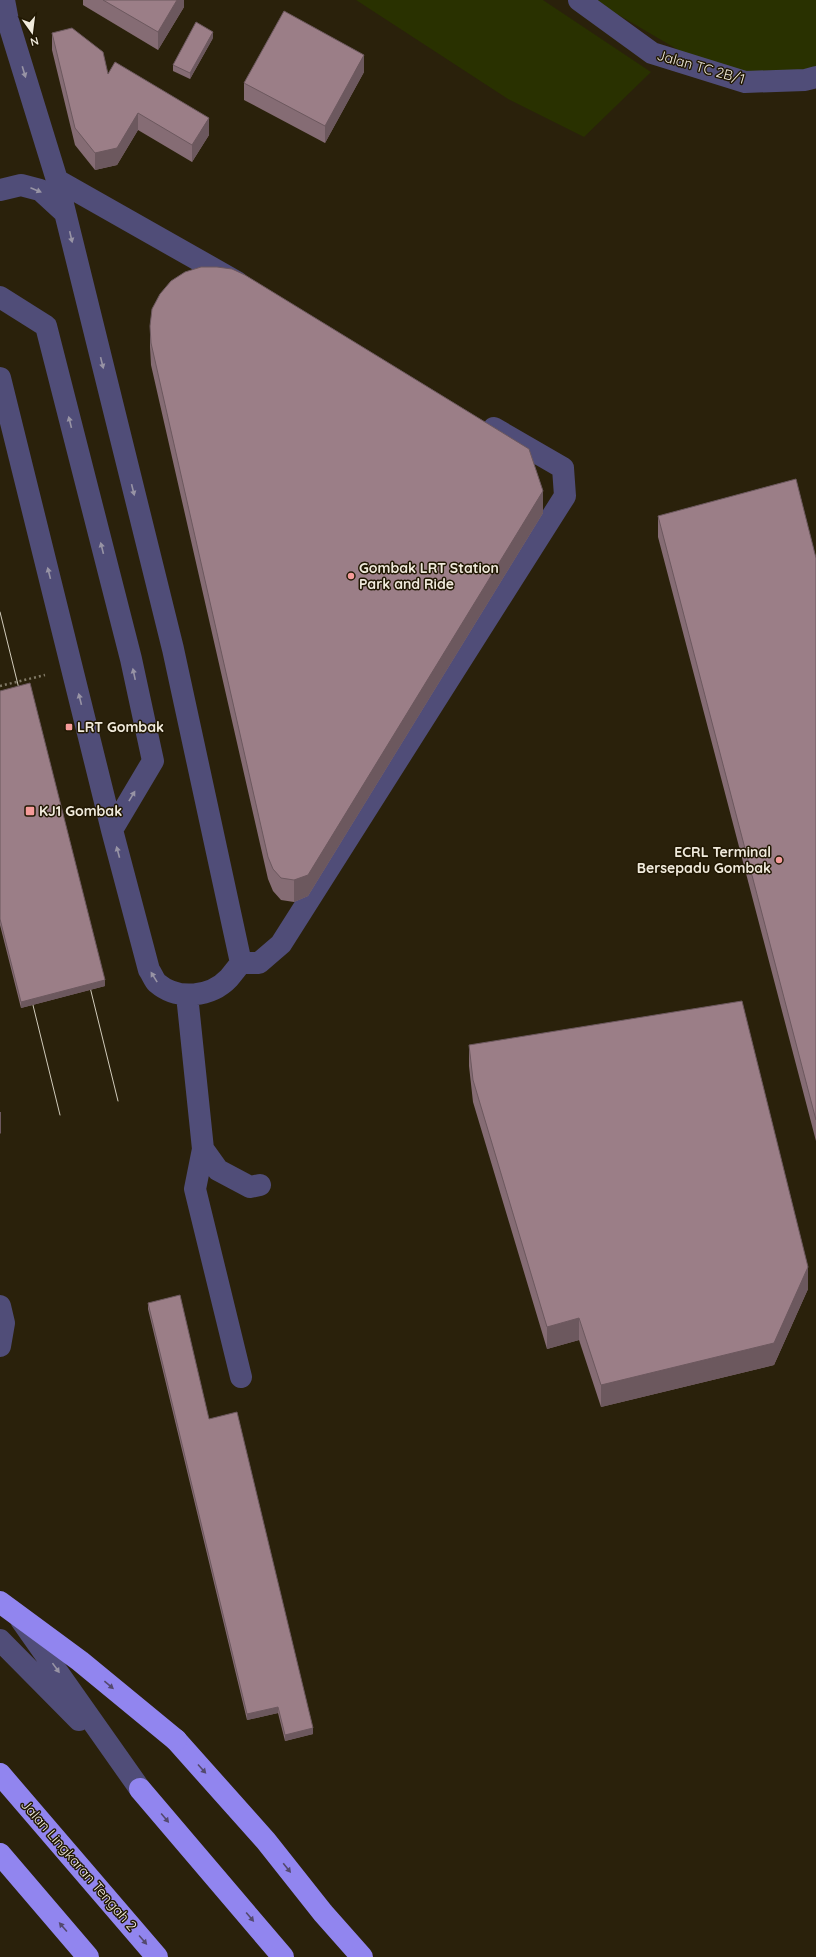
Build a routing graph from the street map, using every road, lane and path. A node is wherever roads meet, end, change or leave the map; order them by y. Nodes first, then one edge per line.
1 (4, 0) edge
2 (579, 0) edge
3 (4, 27) edge
4 (816, 77) edge
5 (57, 180) junction
6 (0, 190) edge
7 (65, 213) junction
8 (253, 291) edge
9 (0, 297) edge
10 (0, 378) edge
11 (474, 417) edge
12 (45, 675) dead end
13 (0, 686) edge
14 (112, 830) junction
15 (241, 963) junction
16 (187, 996) junction
17 (203, 1149) junction
18 (260, 1185) dead end
19 (0, 1306) edge
20 (0, 1346) edge
21 (241, 1376) dead end
22 (0, 1592) edge
23 (0, 1602) edge
24 (0, 1640) edge
25 (0, 1774) edge
26 (140, 1789) junction
27 (1, 1856) edge
28 (88, 1957) edge
29 (157, 1957) edge
30 (283, 1957) edge
31 (362, 1957) edge

1 - 3 street
2 - 4 street, Jalan TC 2B/1
3 -> 5 street
5 - 7 street
5 - 8 street
6 -> 7 street
7 -> 15 street
14 -> 9 street
14 -> 10 street
11 - 15 street
12 - 13 path
16 -> 14 street
15 - 16 street
16 - 17 street
17 - 18 street
17 - 21 street
19 - 20 street
22 -> 26 street
23 -> 31 highway, bridge
24 - 26 street
25 -> 29 highway, Jalan Lingkaran Tengah 2
26 -> 30 highway
28 -> 27 highway

